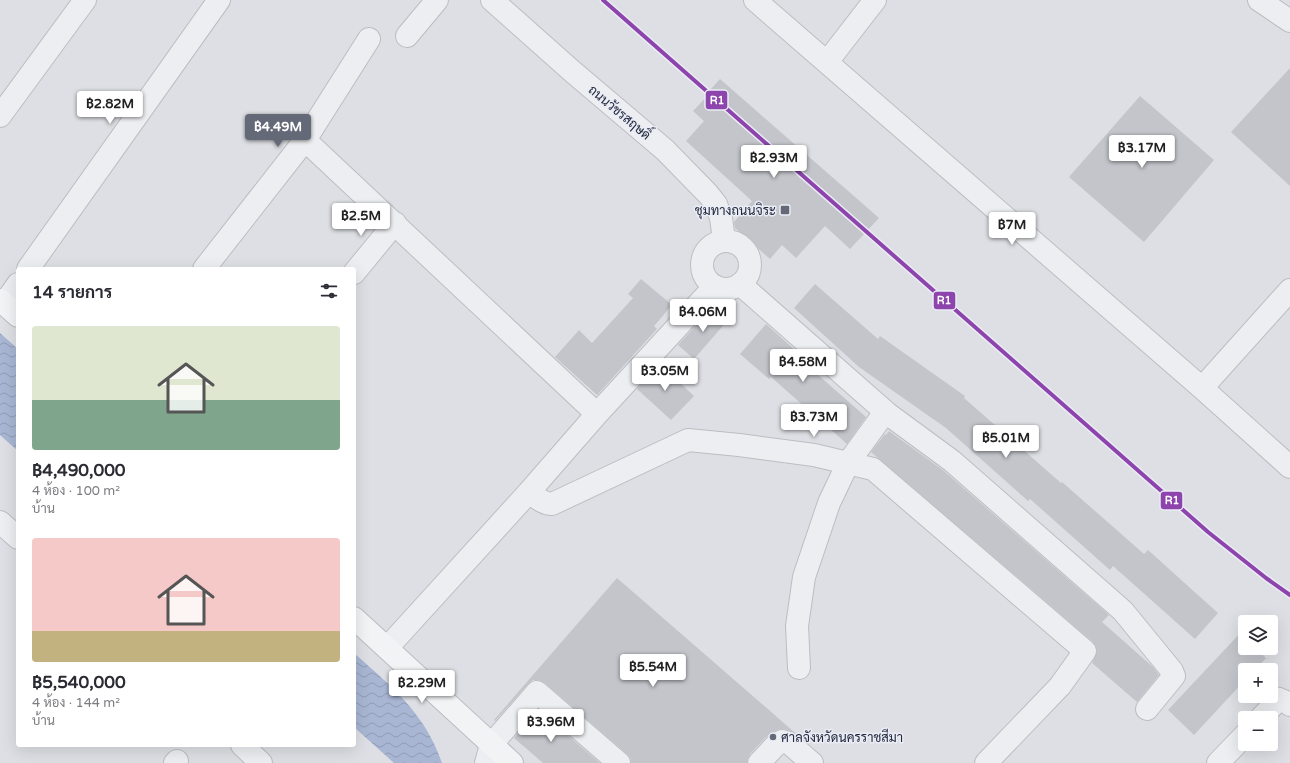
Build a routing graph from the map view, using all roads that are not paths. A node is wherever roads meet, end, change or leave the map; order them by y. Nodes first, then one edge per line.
1 (85, 0) edge
2 (219, 0) edge
3 (438, 0) edge
4 (492, 0) edge
5 (755, 0) edge
6 (875, 0) edge
7 (1259, 0) edge
8 (1290, 21) edge
9 (407, 36) dead end
10 (369, 38) dead end
11 (827, 62) junction
12 (0, 116) edge
13 (305, 140) junction
14 (395, 223) junction
15 (724, 240) junction
16 (29, 267) edge
17 (206, 267) edge
18 (356, 271) edge
19 (740, 284) junction
20 (715, 286) junction
21 (16, 288) edge
22 (1290, 290) edge
23 (7, 307) edge
24 (1202, 388) junction
25 (597, 414) junction
26 (888, 414) junction
27 (848, 463) junction
28 (1290, 467) edge
29 (529, 492) junction
30 (0, 522) edge
31 (16, 536) edge
32 (356, 620) edge
33 (387, 648) junction
34 (799, 668) dead end
35 (1290, 705) edge
36 (1147, 709) dead end
37 (1268, 711) edge
38 (1238, 742) edge
39 (244, 747) edge
40 (489, 754) edge
41 (261, 763) edge
42 (512, 763) edge
43 (619, 763) edge
44 (759, 763) edge
45 (812, 763) edge
46 (986, 763) edge
47 (1218, 763) edge

1 - 12 street
2 - 16 street
3 - 9 street
4 - 15 street, ถนนวัชรสฤษดิ์
5 - 11 street
6 - 11 street
7 - 8 street
10 - 13 street
11 - 24 street
13 - 14 street
13 - 17 street
14 - 18 street
14 - 25 street
15 - 19 street
15 - 20 street
19 - 20 street
19 - 26 street
20 - 25 street
21 - 23 street
22 - 24 street
24 - 28 street
25 - 29 street
26 - 27 street
26 - 36 street
27 - 29 street
27 - 34 street
27 - 46 street
29 - 33 street
30 - 31 street
32 - 33 main road
33 - 40 main road
35 - 37 street
38 - 47 street
39 - 41 street
40 - 42 main road
40 - 43 street
44 - 45 street

